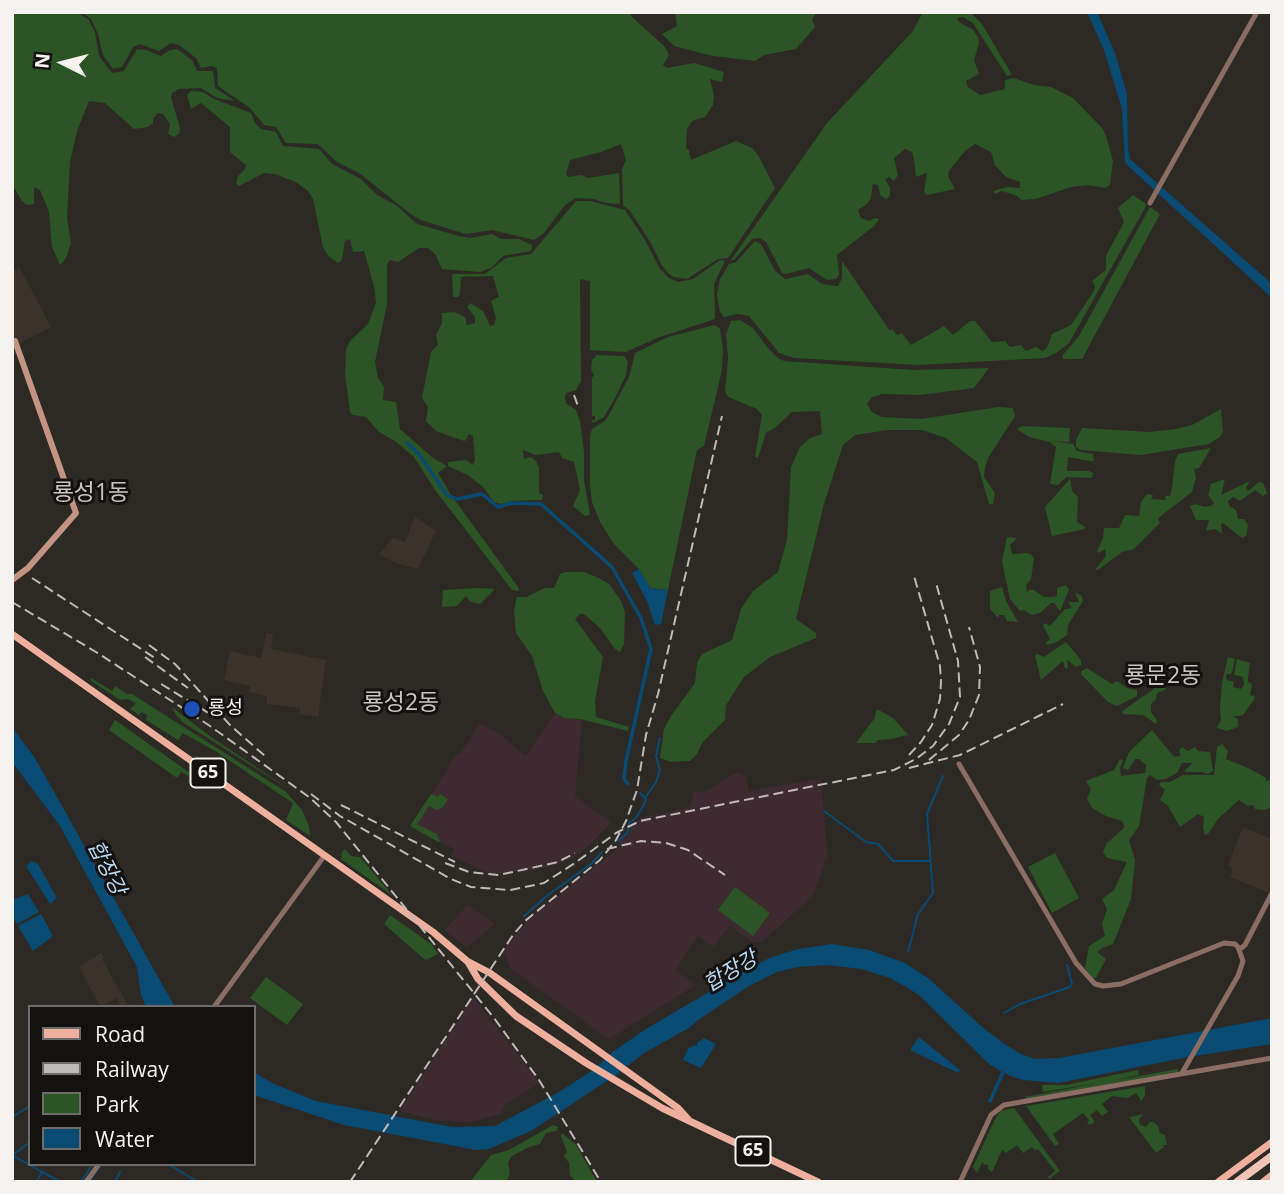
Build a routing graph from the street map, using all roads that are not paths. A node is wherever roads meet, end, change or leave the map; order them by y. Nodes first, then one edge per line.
1 (1257, 12) edge
2 (1150, 203) dead end
3 (15, 341) dead end
4 (12, 580) edge
5 (12, 634) edge
6 (959, 764) dead end
7 (325, 855) junction
8 (1272, 893) edge
9 (1240, 949) junction
10 (467, 961) junction
11 (215, 1005) edge
12 (1272, 1058) edge
13 (1182, 1073) junction
14 (688, 1119) junction
15 (1272, 1142) edge
16 (1272, 1156) edge
17 (1272, 1161) edge
18 (98, 1166) edge
19 (1272, 1175) edge
20 (86, 1182) edge
21 (818, 1182) edge
22 (960, 1182) edge
23 (1218, 1182) edge
24 (1237, 1182) edge
25 (1243, 1182) edge
26 (1263, 1182) edge

1 - 2 street
3 - 4 main road
5 - 7 main road, 65
6 - 9 street
7 - 10 main road, 65
7 - 11 street
8 - 9 street
9 - 13 street
10 - 14 main road, 65
10 - 14 main road, 65
12 - 13 street
13 - 22 street
14 - 21 main road, 65
15 - 23 main road
16 - 24 highway
17 - 25 highway
18 - 20 street
19 - 26 main road

